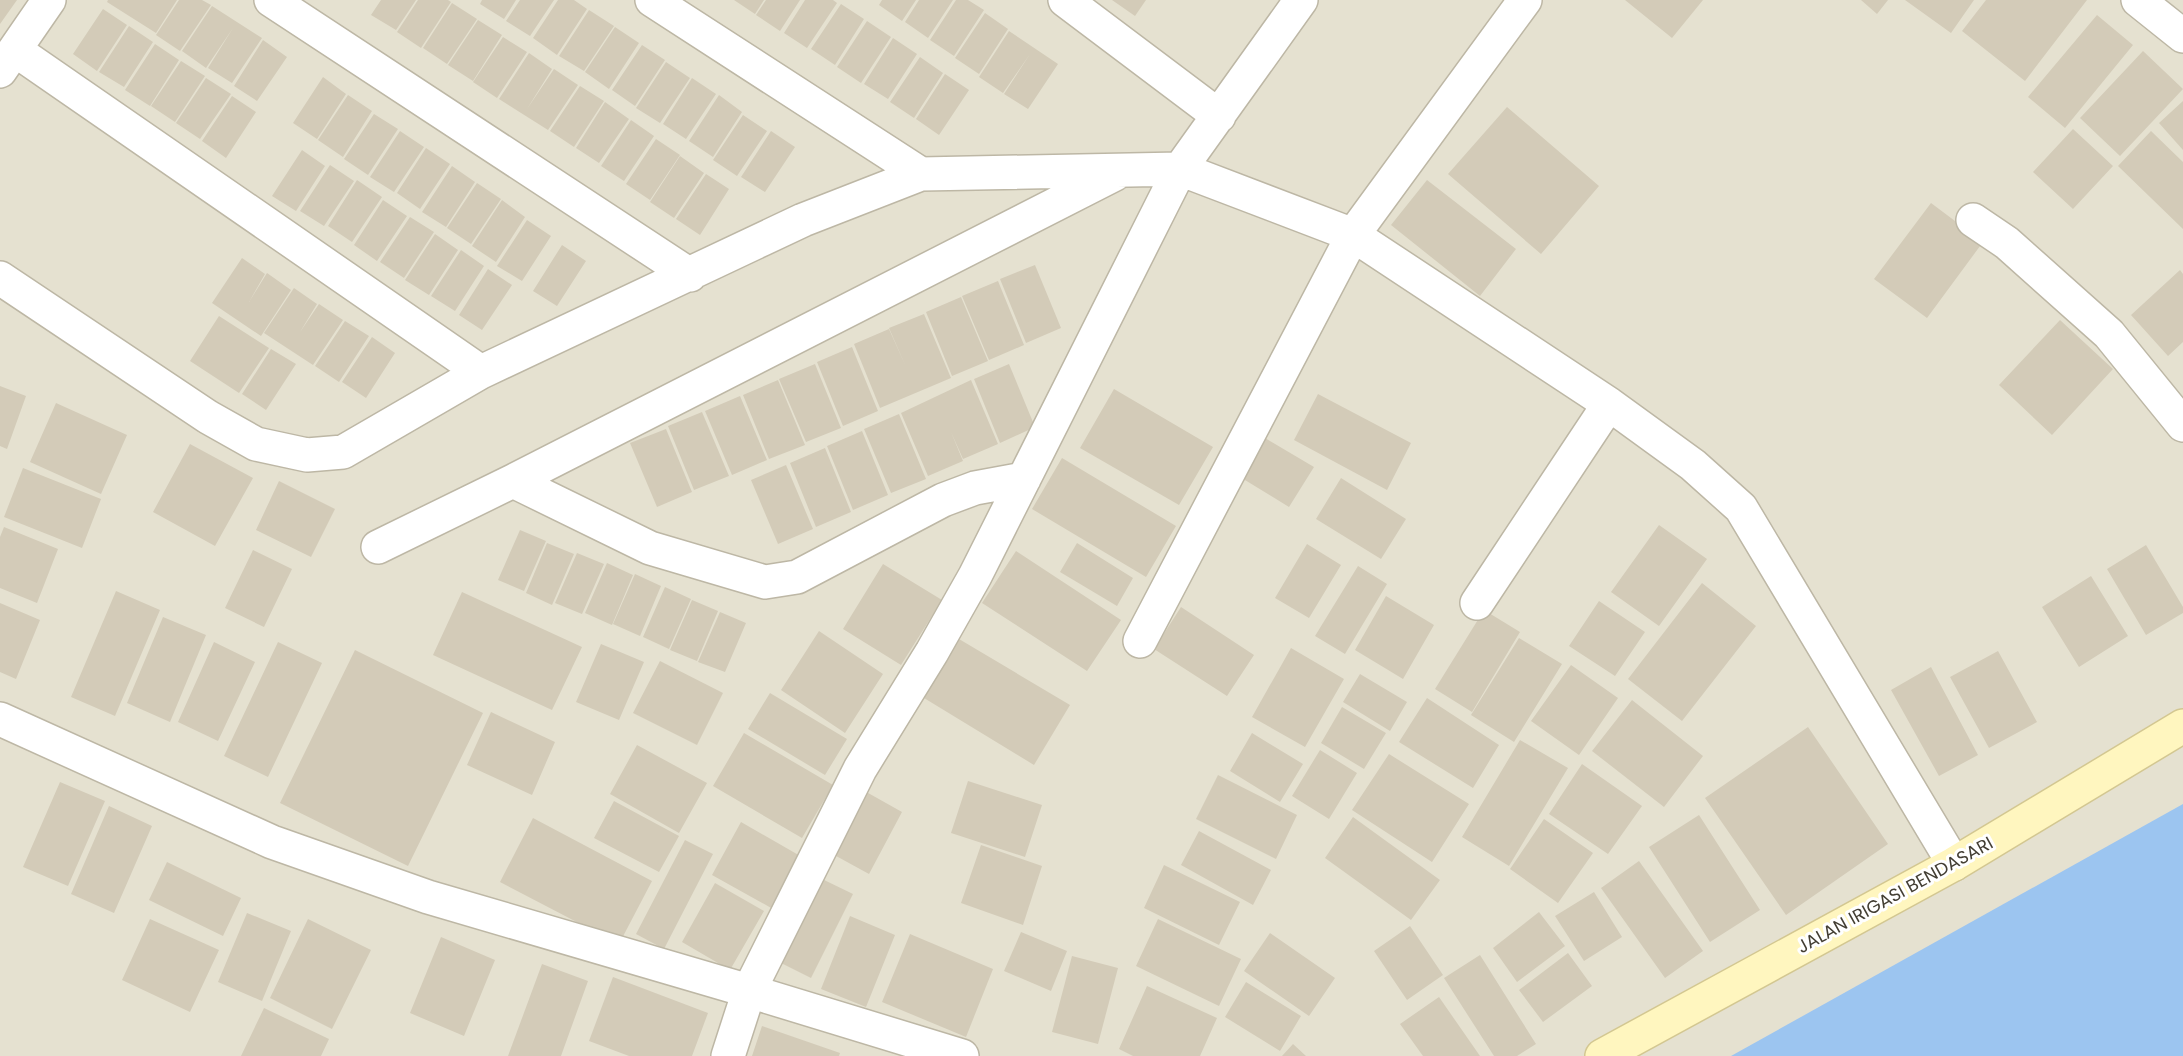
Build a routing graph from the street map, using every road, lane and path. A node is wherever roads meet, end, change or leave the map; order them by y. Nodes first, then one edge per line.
1 (49, 0) edge
2 (271, 0) edge
3 (652, 0) edge
4 (1065, 0) edge
5 (1301, 0) edge
6 (1526, 0) edge
7 (2139, 0) edge
8 (2178, 21) edge
9 (8, 61) edge
10 (1219, 116) junction
11 (1180, 169) junction
12 (1122, 170) junction
13 (921, 174) junction
14 (1973, 220) dead end
15 (1353, 235) junction
16 (690, 275) junction
17 (0, 278) edge
18 (481, 372) junction
19 (1609, 404) junction
20 (2183, 425) edge
21 (1024, 479) junction
22 (513, 481) junction
23 (378, 547) dead end
24 (1477, 603) dead end
25 (1140, 641) dead end
26 (0, 719) edge
27 (2183, 726) edge
28 (1954, 864) junction
29 (749, 991) junction
30 (728, 1056) edge
31 (962, 1056) edge
32 (1602, 1056) edge

1 - 9 street
2 - 16 street
3 - 13 street
4 - 10 street
5 - 10 street
6 - 15 street
7 - 8 street
9 - 18 street
10 - 11 street
11 - 12 street
11 - 15 street
11 - 21 street
12 - 13 street
12 - 22 street
13 - 16 street
14 - 20 street
15 - 19 street
15 - 25 street
16 - 18 street
17 - 18 street
19 - 24 street
19 - 28 street
21 - 22 street
21 - 29 street
22 - 23 street
26 - 29 street
27 - 28 street, JALAN IRIGASI BENDASARI
28 - 32 street, JALAN IRIGASI BENDASARI
29 - 30 street
29 - 31 street

